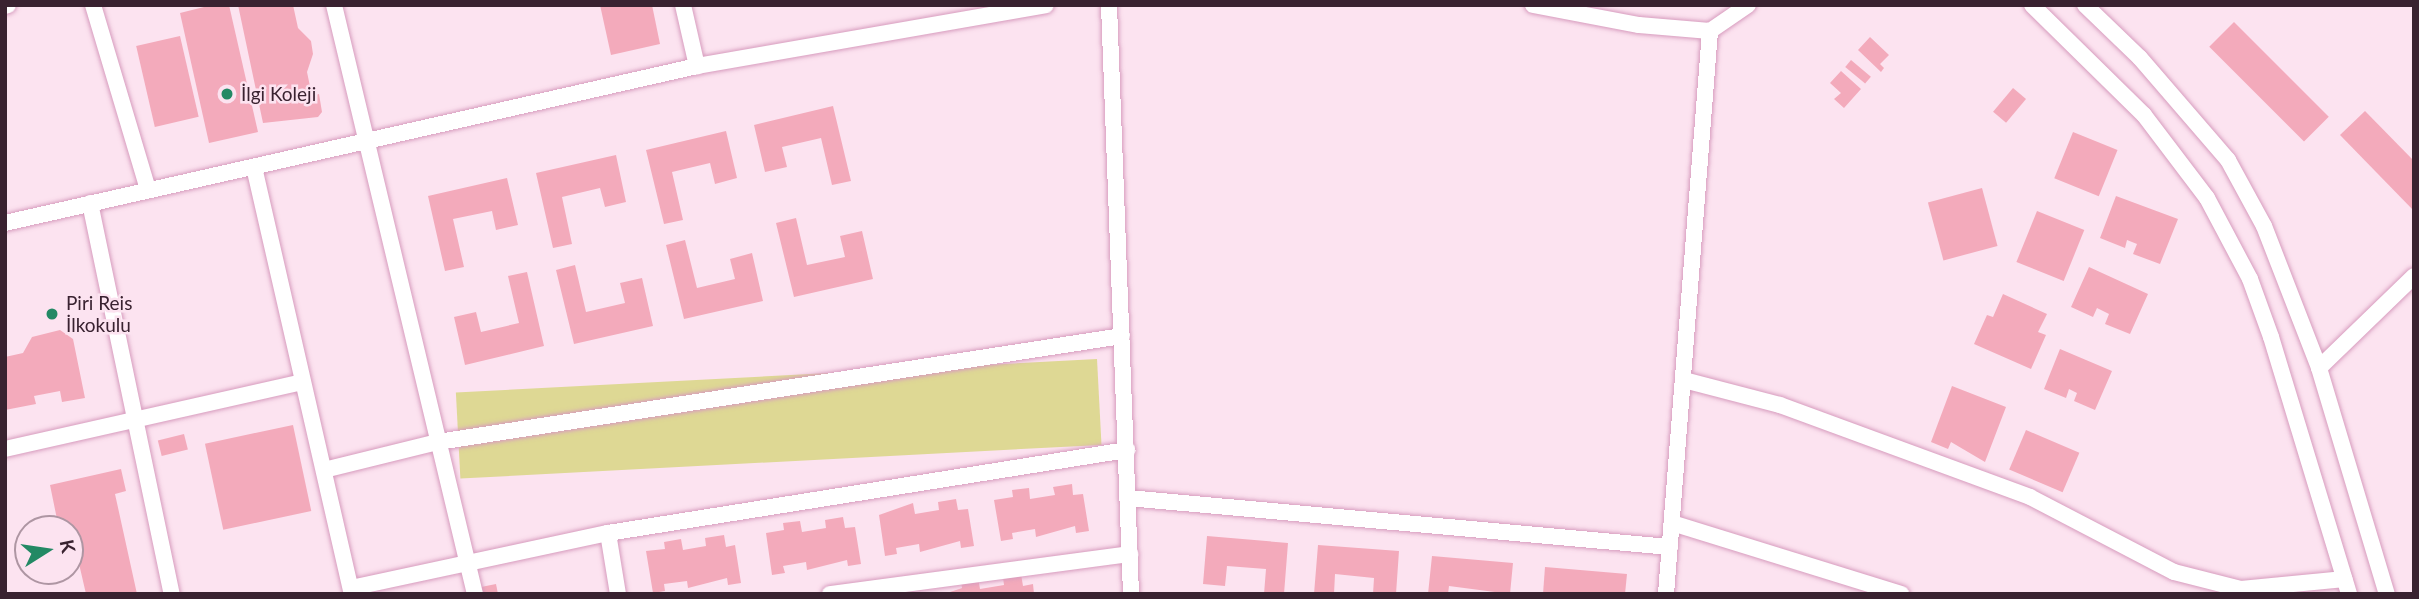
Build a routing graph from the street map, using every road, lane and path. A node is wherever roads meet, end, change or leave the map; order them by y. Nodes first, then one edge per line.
1 (93, 5) edge
2 (334, 5) edge
3 (683, 5) edge
4 (1046, 5) edge
5 (1109, 5) edge
6 (1533, 5) edge
7 (1748, 5) edge
8 (2032, 5) edge
9 (2085, 5) edge
10 (1710, 31) junction
11 (697, 66) junction
12 (366, 140) junction
13 (254, 167) junction
14 (148, 189) junction
15 (90, 203) junction
16 (5, 223) edge
17 (2414, 276) edge
18 (1122, 336) junction
19 (2319, 368) junction
20 (1684, 380) junction
21 (303, 382) junction
22 (136, 420) junction
23 (438, 442) junction
24 (5, 449) edge
25 (1127, 450) junction
26 (324, 470) junction
27 (1128, 498) junction
28 (1672, 523) junction
29 (608, 533) junction
30 (1670, 547) junction
31 (1130, 554) junction
32 (469, 563) junction
33 (2347, 586) edge
34 (351, 591) edge
35 (172, 594) edge
36 (475, 594) edge
37 (618, 594) edge
38 (830, 594) edge
39 (1132, 594) edge
40 (1666, 594) edge
41 (1901, 594) edge
42 (2387, 594) edge

1 - 14 street
2 - 12 street
3 - 11 street
4 - 11 street
5 - 18 street
6 - 10 street
7 - 10 street
8 - 33 street
9 - 19 street
10 - 20 street
11 - 12 street
12 - 13 street
12 - 23 street
13 - 14 street
13 - 21 street
14 - 15 street
15 - 16 street
15 - 22 street
17 - 19 street
18 - 23 street
18 - 25 street
19 - 42 street
20 - 28 street
20 - 33 street
21 - 22 street
21 - 26 street
22 - 24 street
22 - 35 street
23 - 26 street
23 - 32 street
25 - 27 street
25 - 29 street
26 - 34 street
27 - 30 street
27 - 31 street
28 - 30 street
28 - 41 street
29 - 32 street
29 - 37 street
30 - 40 street
31 - 38 street
31 - 39 street
32 - 34 street
32 - 36 street

